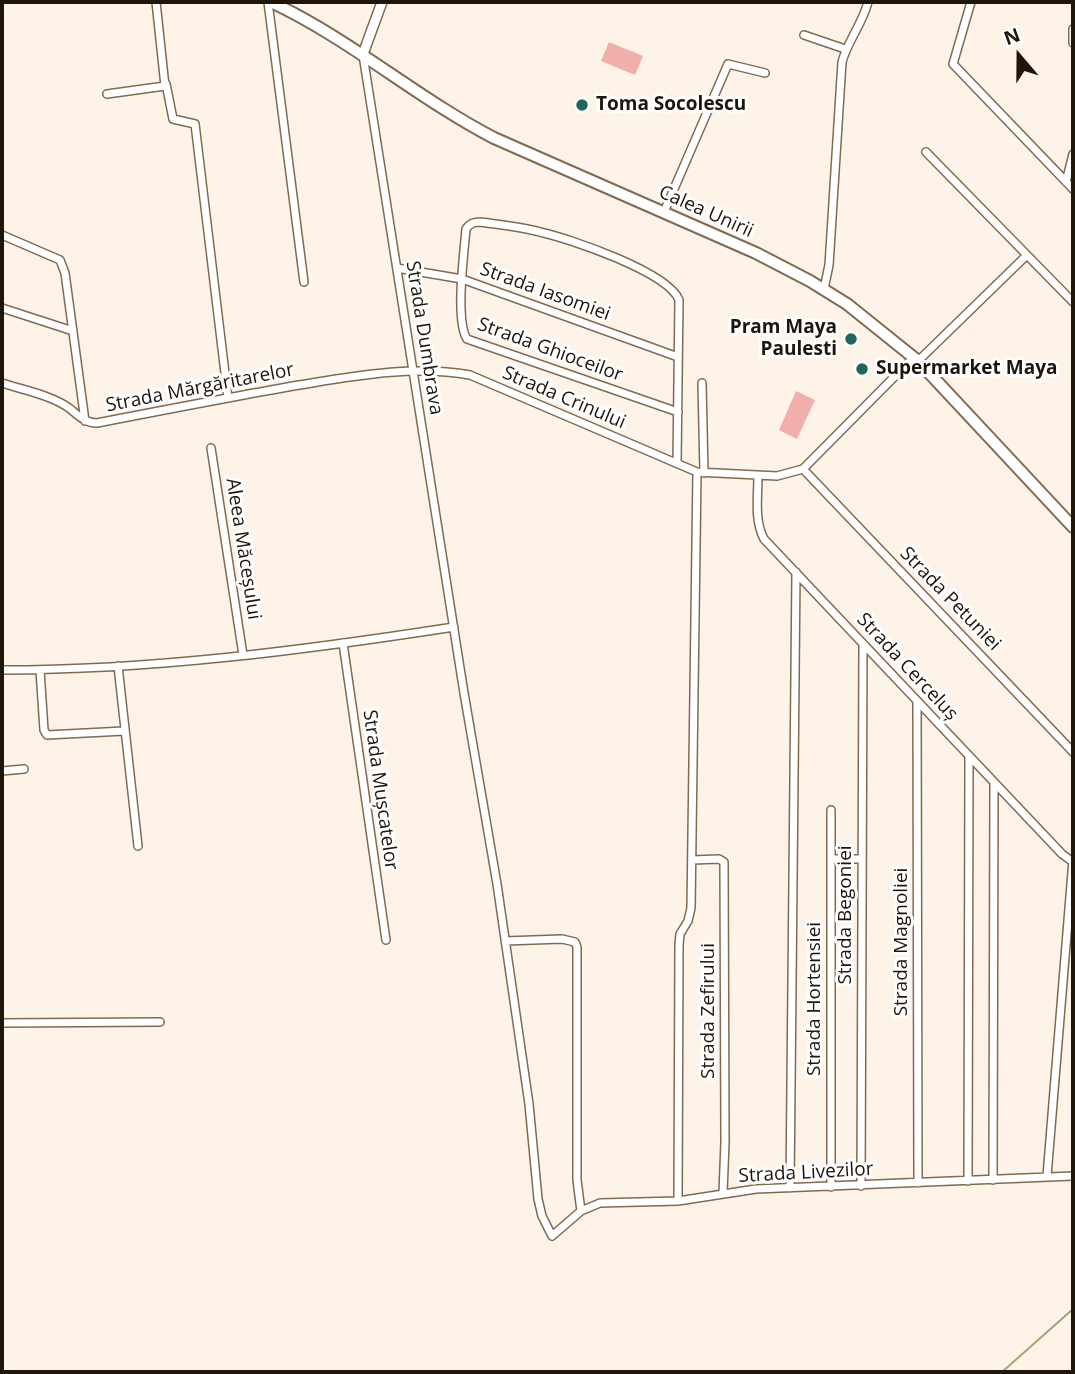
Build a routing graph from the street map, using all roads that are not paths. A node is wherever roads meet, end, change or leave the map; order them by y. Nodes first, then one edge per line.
1 (156, 2) edge
2 (270, 2) edge
3 (382, 2) edge
4 (868, 2) edge
5 (971, 2) edge
6 (1073, 29) edge
7 (804, 35) dead end
8 (1073, 43) edge
9 (845, 49) junction
10 (363, 54) junction
11 (765, 73) dead end
12 (166, 83) junction
13 (107, 94) dead end
14 (926, 152) dead end
15 (1073, 154) edge
16 (1066, 181) junction
17 (1073, 189) edge
18 (664, 212) junction
19 (2, 235) edge
20 (1027, 255) junction
21 (397, 268) junction
22 (462, 279) junction
23 (304, 282) dead end
24 (824, 289) junction
25 (1073, 302) edge
26 (2, 309) edge
27 (73, 331) junction
28 (678, 356) junction
29 (916, 359) junction
30 (414, 371) junction
31 (2, 383) edge
32 (702, 383) dead end
33 (228, 398) junction
34 (678, 412) junction
35 (85, 421) junction
36 (211, 448) dead end
37 (677, 463) junction
38 (803, 469) junction
39 (700, 473) junction
40 (758, 476) junction
41 (1073, 527) edge
42 (796, 572) junction
43 (454, 627) junction
44 (343, 643) junction
45 (863, 644) junction
46 (243, 655) junction
47 (118, 666) junction
48 (2, 670) edge
49 (40, 670) junction
50 (917, 701) junction
51 (124, 731) junction
52 (1073, 752) edge
53 (969, 756) junction
54 (24, 769) dead end
55 (2, 771) edge
56 (994, 782) junction
57 (831, 810) dead end
58 (138, 846) dead end
59 (831, 859) junction
60 (861, 859) junction
61 (692, 860) junction
62 (1073, 860) edge
63 (386, 940) dead end
64 (505, 941) junction
65 (2, 1013) edge
66 (2, 1023) edge
67 (160, 1023) dead end
68 (1047, 1176) junction
69 (1073, 1176) edge
70 (993, 1180) junction
71 (968, 1181) junction
72 (918, 1183) junction
73 (861, 1186) junction
74 (831, 1187) junction
75 (790, 1188) junction
76 (723, 1193) junction
77 (678, 1201) junction
78 (581, 1210) junction
79 (552, 1236) joint

1 - 12 street
2 - 10 main road, Calea Unirii
2 - 23 street
3 - 10 street
4 - 9 street
5 - 16 street
6 - 8 street
7 - 9 street
9 - 24 street
10 - 18 main road, Calea Unirii
10 - 21 street, Strada Dumbrava
11 - 18 street
12 - 13 street
12 - 33 street
14 - 20 street
15 - 16 street
16 - 17 street
18 - 24 main road, Calea Unirii
19 - 27 street
20 - 25 street
20 - 29 street
21 - 22 street, Strada Iasomiei
21 - 30 street, Strada Dumbrava
22 - 28 street, Strada Iasomiei
22 - 28 street
22 - 34 street, Strada Ghioceilor
24 - 29 main road, Calea Unirii
26 - 27 street
27 - 35 street
28 - 34 street
29 - 38 street
29 - 41 main road, Calea Unirii
30 - 33 street, Strada Mărgăritarelor
30 - 37 street, Strada Crinului
30 - 43 street, Strada Dumbrava
31 - 35 street, Strada Mărgăritarelor
32 - 39 street
33 - 35 street, Strada Mărgăritarelor
34 - 37 street
36 - 46 street, Aleea Măceșului
37 - 39 street, Strada Crinului
38 - 40 street
38 - 52 street, Strada Petuniei
39 - 40 street
39 - 61 street
40 - 42 street, Strada Cerceluș
42 - 45 street, Strada Cerceluș
42 - 75 street
43 - 44 street
43 - 64 street, Strada Dumbrava
44 - 46 street
44 - 63 street, Strada Mușcatelor
45 - 50 street, Strada Cerceluș
45 - 60 street, Strada Begoniei
46 - 47 street
47 - 49 street
47 - 51 street
48 - 49 street
49 - 51 street
50 - 53 street, Strada Cerceluș
50 - 72 street, Strada Magnoliei
51 - 58 street
53 - 56 street, Strada Cerceluș
53 - 71 street
54 - 55 street
56 - 62 street, Strada Cerceluș
56 - 70 street
57 - 59 street, Strada Hortensiei
59 - 60 street
59 - 74 street, Strada Hortensiei
60 - 73 street, Strada Begoniei
61 - 76 street, Strada Zefirului
61 - 77 street
62 - 68 street
64 - 78 street
64 - 79 street, Strada Dumbrava
65 - 66 street
66 - 67 street
68 - 69 street, Strada Livezilor
68 - 70 street, Strada Livezilor
70 - 71 street, Strada Livezilor
71 - 72 street, Strada Livezilor
72 - 73 street, Strada Livezilor
73 - 74 street, Strada Livezilor
74 - 75 street, Strada Livezilor
75 - 76 street, Strada Livezilor
76 - 77 street, Strada Livezilor
77 - 78 street, Strada Livezilor
78 - 79 street, Strada Livezilor

